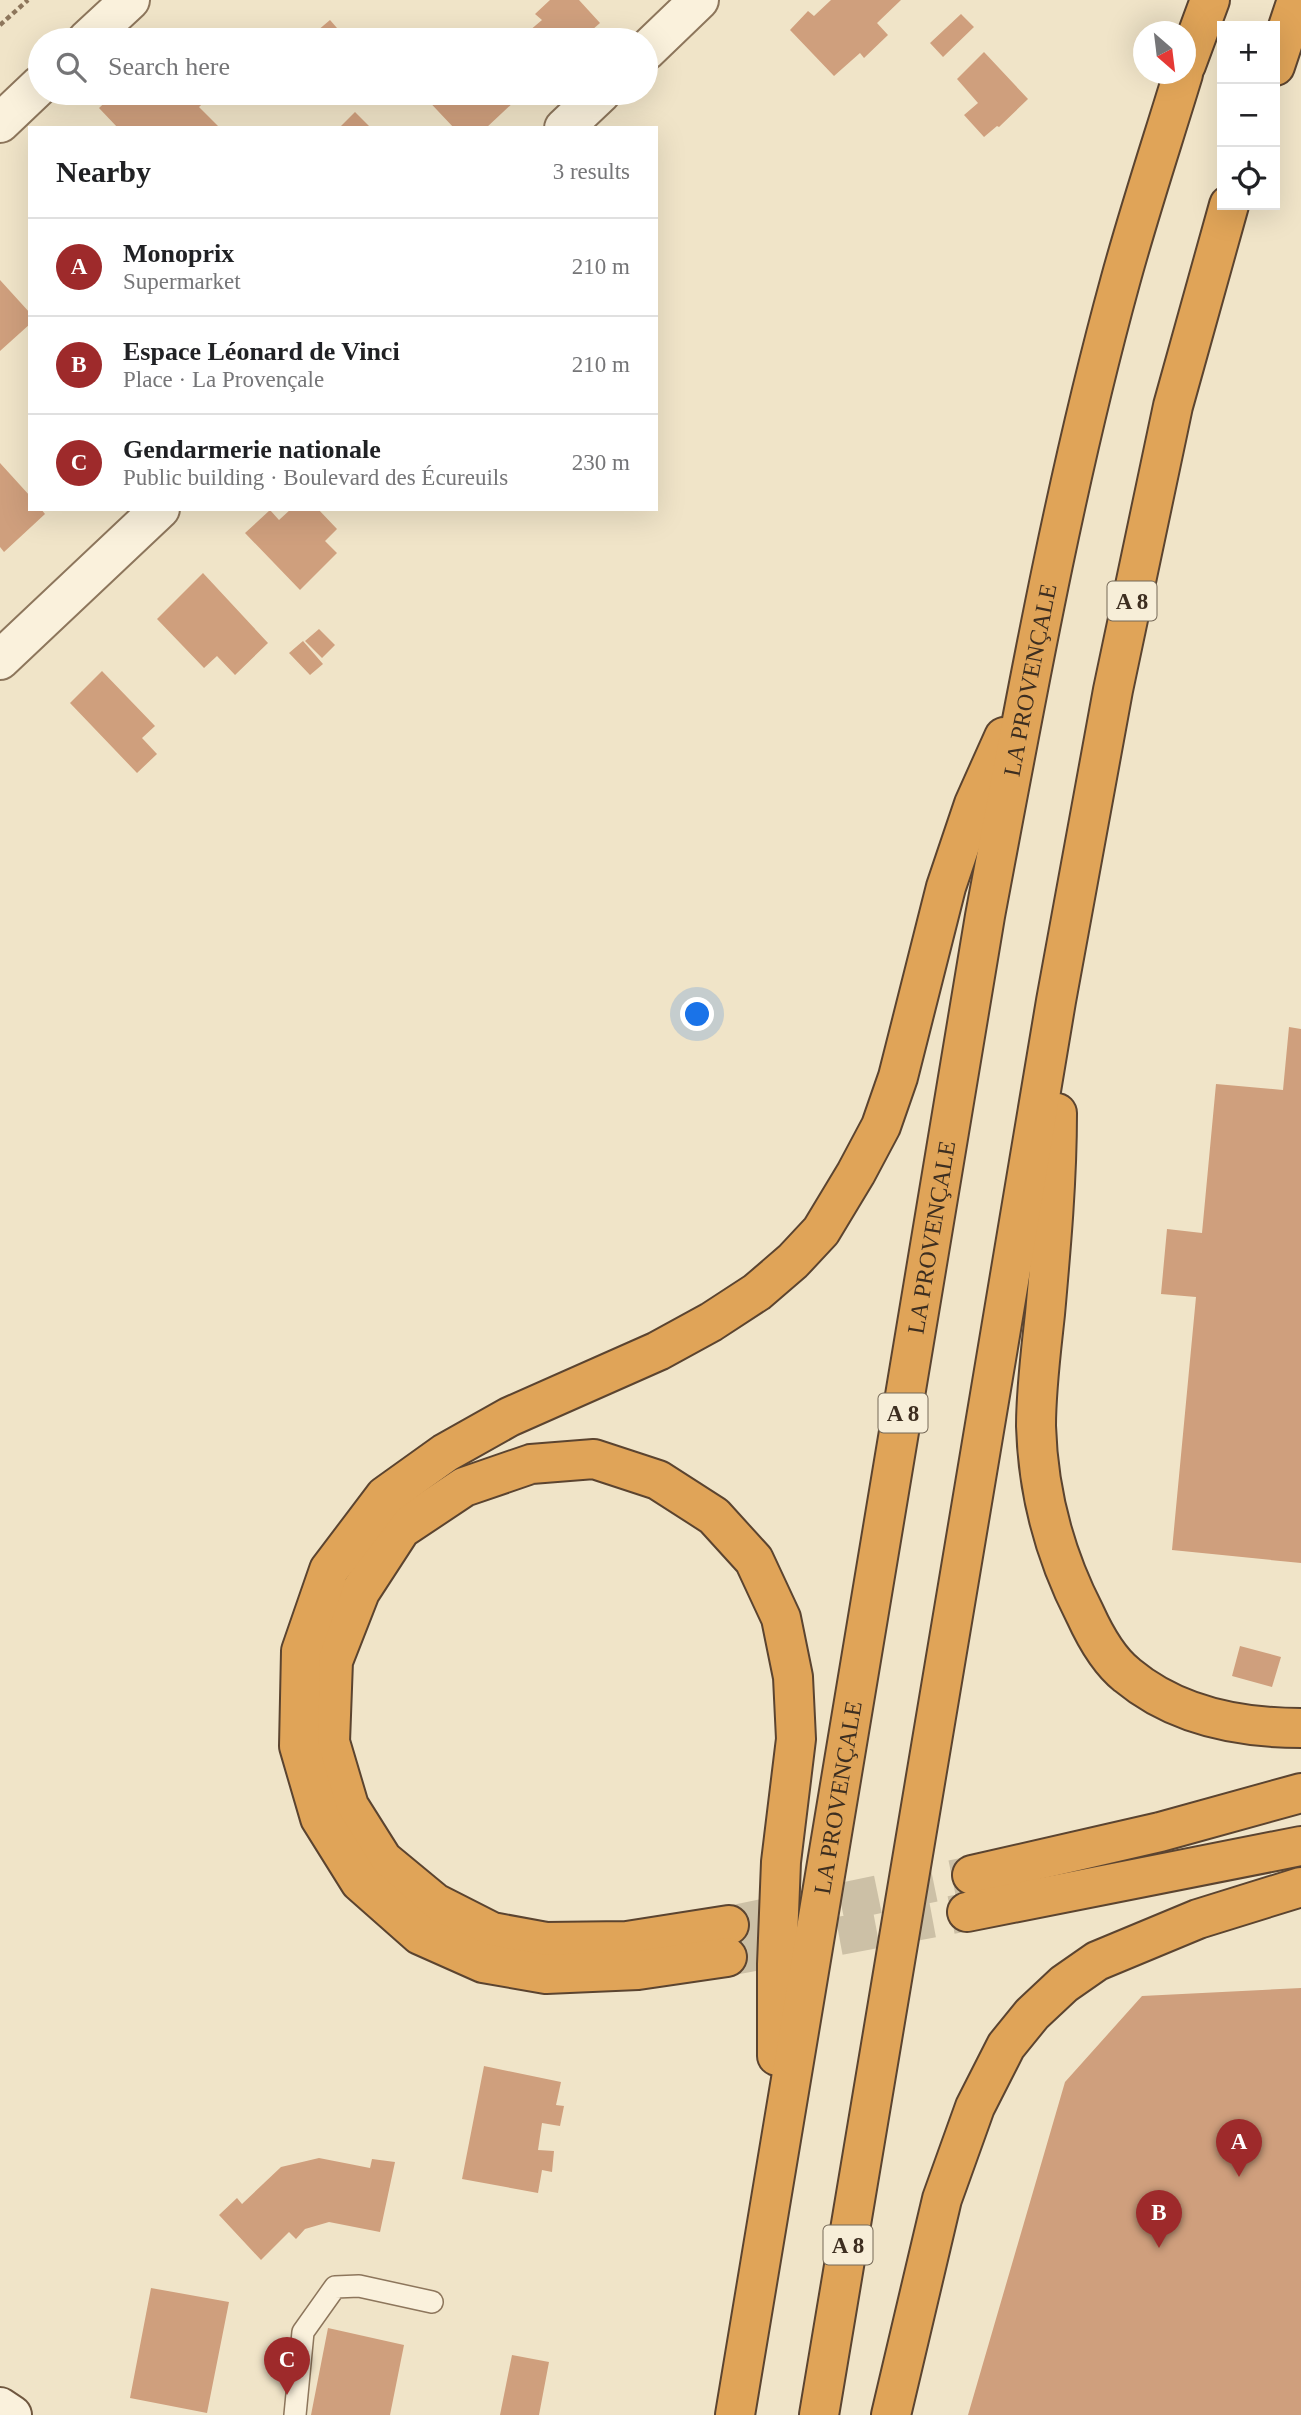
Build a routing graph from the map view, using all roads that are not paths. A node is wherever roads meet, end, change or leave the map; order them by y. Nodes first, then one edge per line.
1 (130, 0) edge
2 (699, 0) edge
3 (1210, 0) edge
4 (1297, 0) edge
5 (101, 28) edge
6 (1196, 36) edge
7 (658, 39) edge
8 (1280, 51) edge
9 (1180, 84) edge
10 (28, 96) edge
11 (588, 105) edge
12 (0, 123) edge
13 (566, 126) edge
14 (1228, 210) edge
15 (158, 511) edge
16 (5, 645) edge
17 (1028, 684) junction
18 (1056, 1002) junction
19 (1301, 1728) edge
20 (1301, 1793) edge
21 (1301, 1846) edge
22 (1301, 1887) edge
23 (781, 2142) junction
24 (432, 2302) dead end
25 (0, 2408) edge
26 (6, 2415) edge
27 (12, 2415) edge
28 (295, 2415) edge
29 (735, 2415) edge
30 (819, 2415) edge
31 (891, 2415) edge

1 - 5 street
2 - 7 street
3 - 6 highway
4 - 8 highway
9 - 17 highway, LA PROVENÇALE / A 8
10 - 12 street
11 - 13 street
14 - 18 highway, A 8
15 - 16 street
17 - 23 highway, LA PROVENÇALE / A 8
17 - 23 highway
18 - 19 highway
18 - 30 highway, A 8
20 - 21 highway
22 - 31 highway
23 - 29 highway, LA PROVENÇALE / A 8
24 - 28 lane
25 - 26 street
25 - 27 street

